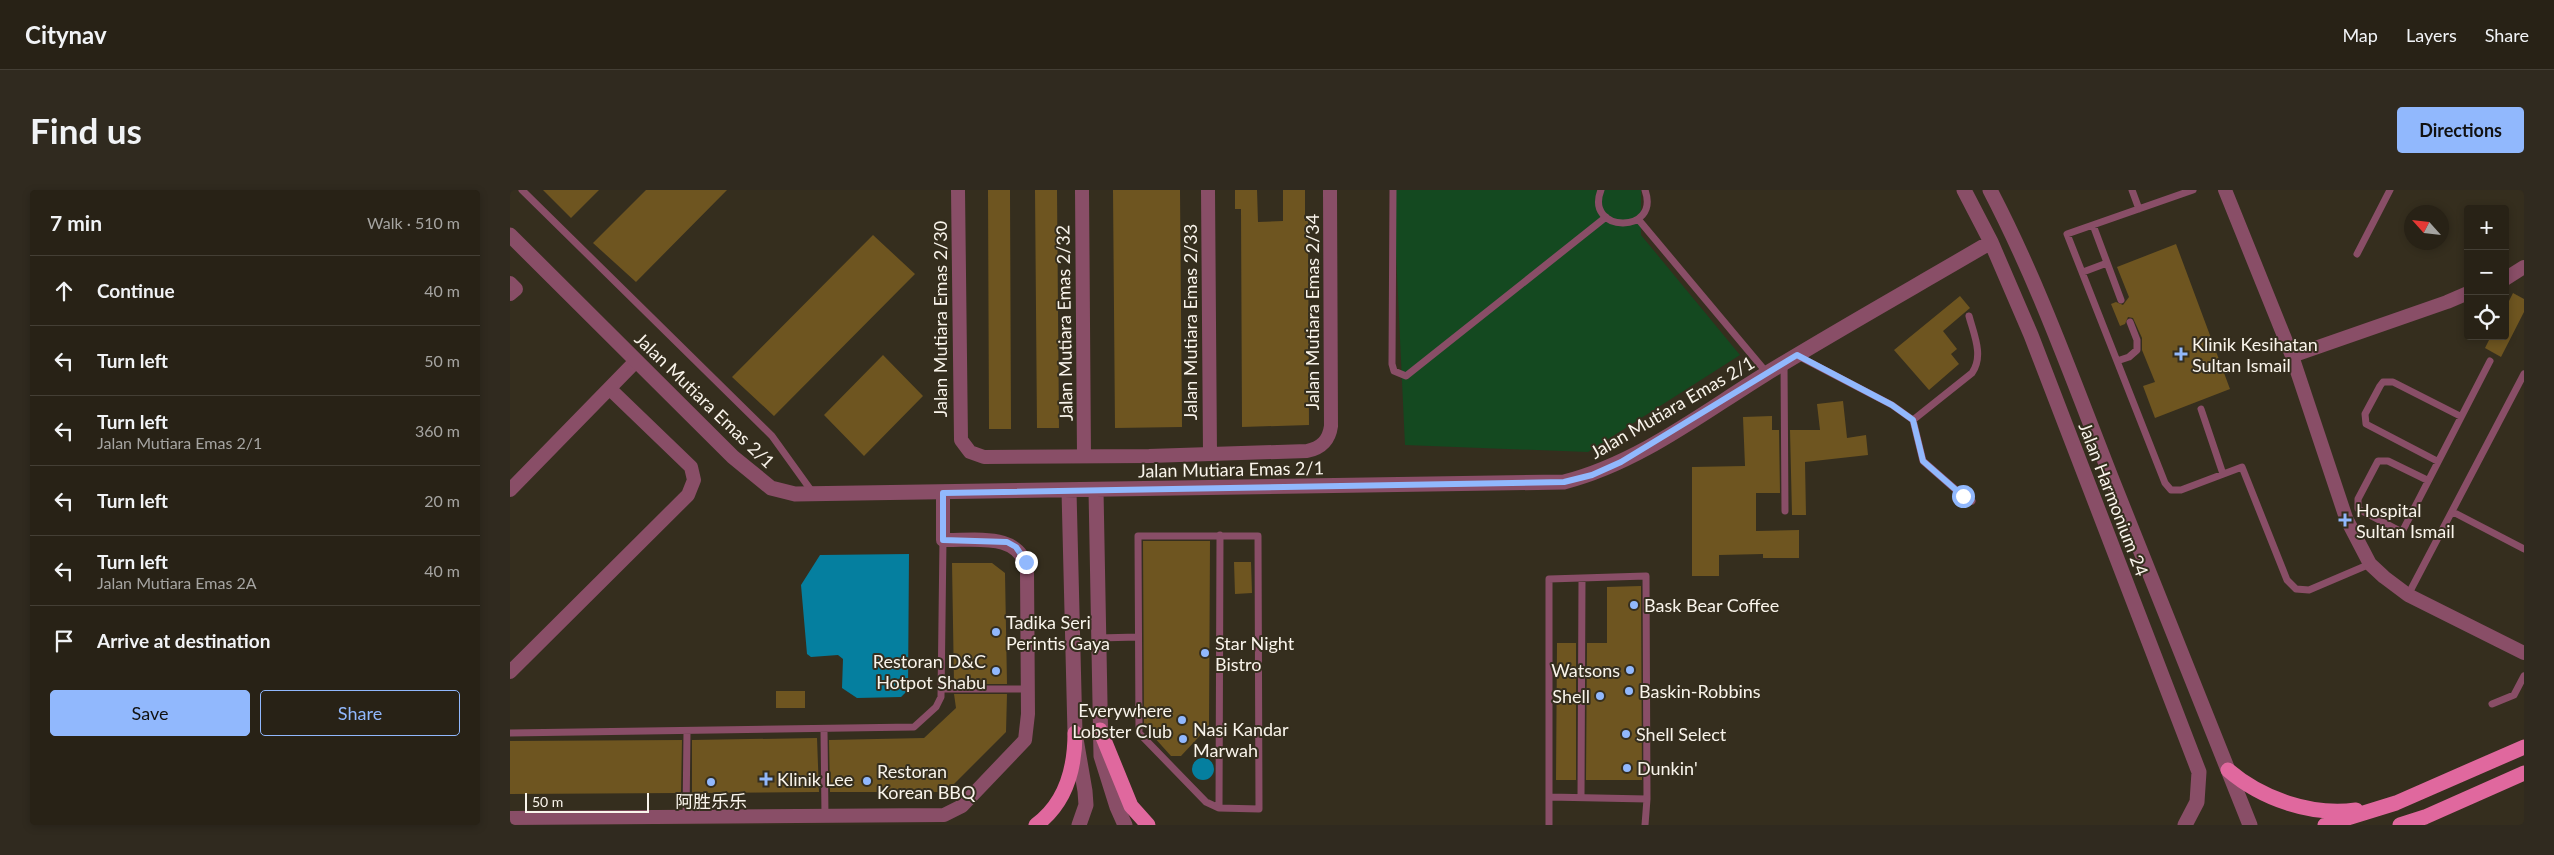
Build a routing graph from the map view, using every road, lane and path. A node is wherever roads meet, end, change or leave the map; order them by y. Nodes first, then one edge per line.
1 (522, 190) edge
2 (958, 190) edge
3 (1082, 190) edge
4 (1208, 190) edge
5 (1330, 190) edge
6 (1393, 190) edge
7 (1601, 190) edge
8 (1645, 190) edge
9 (1964, 190) edge
10 (1990, 190) edge
11 (2132, 190) edge
12 (2193, 190) edge
13 (2225, 190) edge
14 (2390, 190) edge
15 (2140, 209) junction
16 (1606, 217) junction
17 (1638, 219) junction
18 (2093, 225) junction
19 (510, 235) edge
20 (1991, 242) junction
21 (2357, 254) dead end
22 (2107, 263) junction
23 (2524, 266) edge
24 (2082, 272) junction
25 (2509, 276) edge
26 (510, 283) edge
27 (510, 294) edge
28 (2464, 294) edge
29 (2121, 300) dead end
30 (1969, 316) dead end
31 (2130, 322) dead end
32 (2292, 356) junction
33 (1791, 359) junction
34 (636, 361) junction
35 (2117, 361) junction
36 (2490, 361) dead end
37 (1767, 373) junction
38 (2524, 374) edge
39 (610, 389) junction
40 (2201, 409) dead end
41 (2460, 416) junction
42 (1913, 420) junction
43 (1210, 454) junction
44 (1084, 456) junction
45 (2437, 462) junction
46 (2223, 474) junction
47 (2427, 480) junction
48 (510, 490) edge
49 (1096, 490) junction
50 (1069, 491) junction
51 (813, 493) junction
52 (943, 493) junction
53 (1972, 501) dead end
54 (1785, 511) dead end
55 (2362, 512) junction
56 (2453, 512) junction
57 (2346, 518) junction
58 (1220, 535) junction
59 (943, 540) junction
60 (2524, 549) edge
61 (2370, 564) junction
62 (1582, 578) junction
63 (2408, 595) junction
64 (1138, 637) junction
65 (1098, 638) junction
66 (2524, 654) edge
67 (510, 672) edge
68 (2524, 676) edge
69 (1028, 689) junction
70 (942, 690) junction
71 (2492, 704) dead end
72 (824, 730) junction
73 (1100, 730) junction
74 (687, 732) junction
75 (510, 733) edge
76 (1075, 733) junction
77 (2524, 748) edge
78 (2228, 770) junction
79 (2524, 773) edge
80 (1549, 797) junction
81 (1581, 797) junction
82 (1648, 799) junction
83 (2396, 804) junction
84 (1219, 808) junction
85 (825, 815) junction
86 (510, 818) edge
87 (2420, 821) edge
88 (686, 822) edge
89 (1036, 825) edge
90 (1079, 825) edge
91 (1125, 825) edge
92 (1148, 825) edge
93 (1549, 825) edge
94 (1645, 825) edge
95 (2185, 825) edge
96 (2250, 825) edge
97 (2325, 825) edge
98 (2400, 825) edge

1 - 51 lane
2 - 44 street, Jalan Mutiara Emas 2/30
3 - 44 street, Jalan Mutiara Emas 2/32
4 - 43 street, Jalan Mutiara Emas 2/33
5 - 43 street, Jalan Mutiara Emas 2/34
6 - 16 lane
7 - 16 lane
8 - 17 lane
9 - 20 street, Jalan Harmonium 24
10 - 78 street, Jalan Harmonium 24
11 - 15 lane
12 - 15 lane
13 - 32 street
14 - 21 lane
15 - 18 lane
16 - 17 lane
17 - 37 lane
18 - 22 lane
18 - 24 lane
19 - 34 street, Jalan Mutiara Emas 2/1
20 - 33 street, Jalan Mutiara Emas 2/1
20 - 95 street, Jalan Harmonium 24
22 - 24 lane
22 - 29 lane
23 - 25 street
24 - 35 lane
26 - 27 street
28 - 32 street
30 - 42 lane
31 - 35 lane
32 - 57 street
33 - 37 street, Jalan Mutiara Emas 2/1
33 - 42 lane
33 - 54 lane
34 - 39 street
34 - 51 street, Jalan Mutiara Emas 2/1
35 - 46 lane
36 - 41 lane
37 - 49 street, Jalan Mutiara Emas 2/1
38 - 56 lane
39 - 48 street
39 - 67 street
40 - 46 lane
41 - 45 lane
41 - 45 lane
42 - 53 lane
43 - 44 street
45 - 47 lane
46 - 61 lane
47 - 55 lane
47 - 55 lane
49 - 50 street, Jalan Mutiara Emas 2/1
49 - 65 street
50 - 52 street, Jalan Mutiara Emas 2/1
50 - 76 street
51 - 52 street, Jalan Mutiara Emas 2/1
52 - 59 street
55 - 57 lane
56 - 60 lane
56 - 63 lane
57 - 61 street
58 - 64 lane
58 - 84 lane
58 - 84 lane
59 - 69 street
59 - 70 lane
61 - 63 street
62 - 80 lane
62 - 81 lane
62 - 82 lane
63 - 66 street
64 - 65 lane
64 - 84 lane
65 - 73 street
68 - 71 lane
69 - 70 lane
69 - 85 street
70 - 72 lane
72 - 74 lane
72 - 85 lane
73 - 91 street
73 - 92 main road
74 - 75 lane
74 - 88 lane
76 - 89 main road
76 - 90 street
77 - 83 main road
78 - 83 main road
78 - 96 street, Jalan Harmonium 24
79 - 87 main road
80 - 81 lane
80 - 93 lane
81 - 82 lane
82 - 94 lane
83 - 97 main road
85 - 88 street
86 - 88 street
87 - 98 main road

